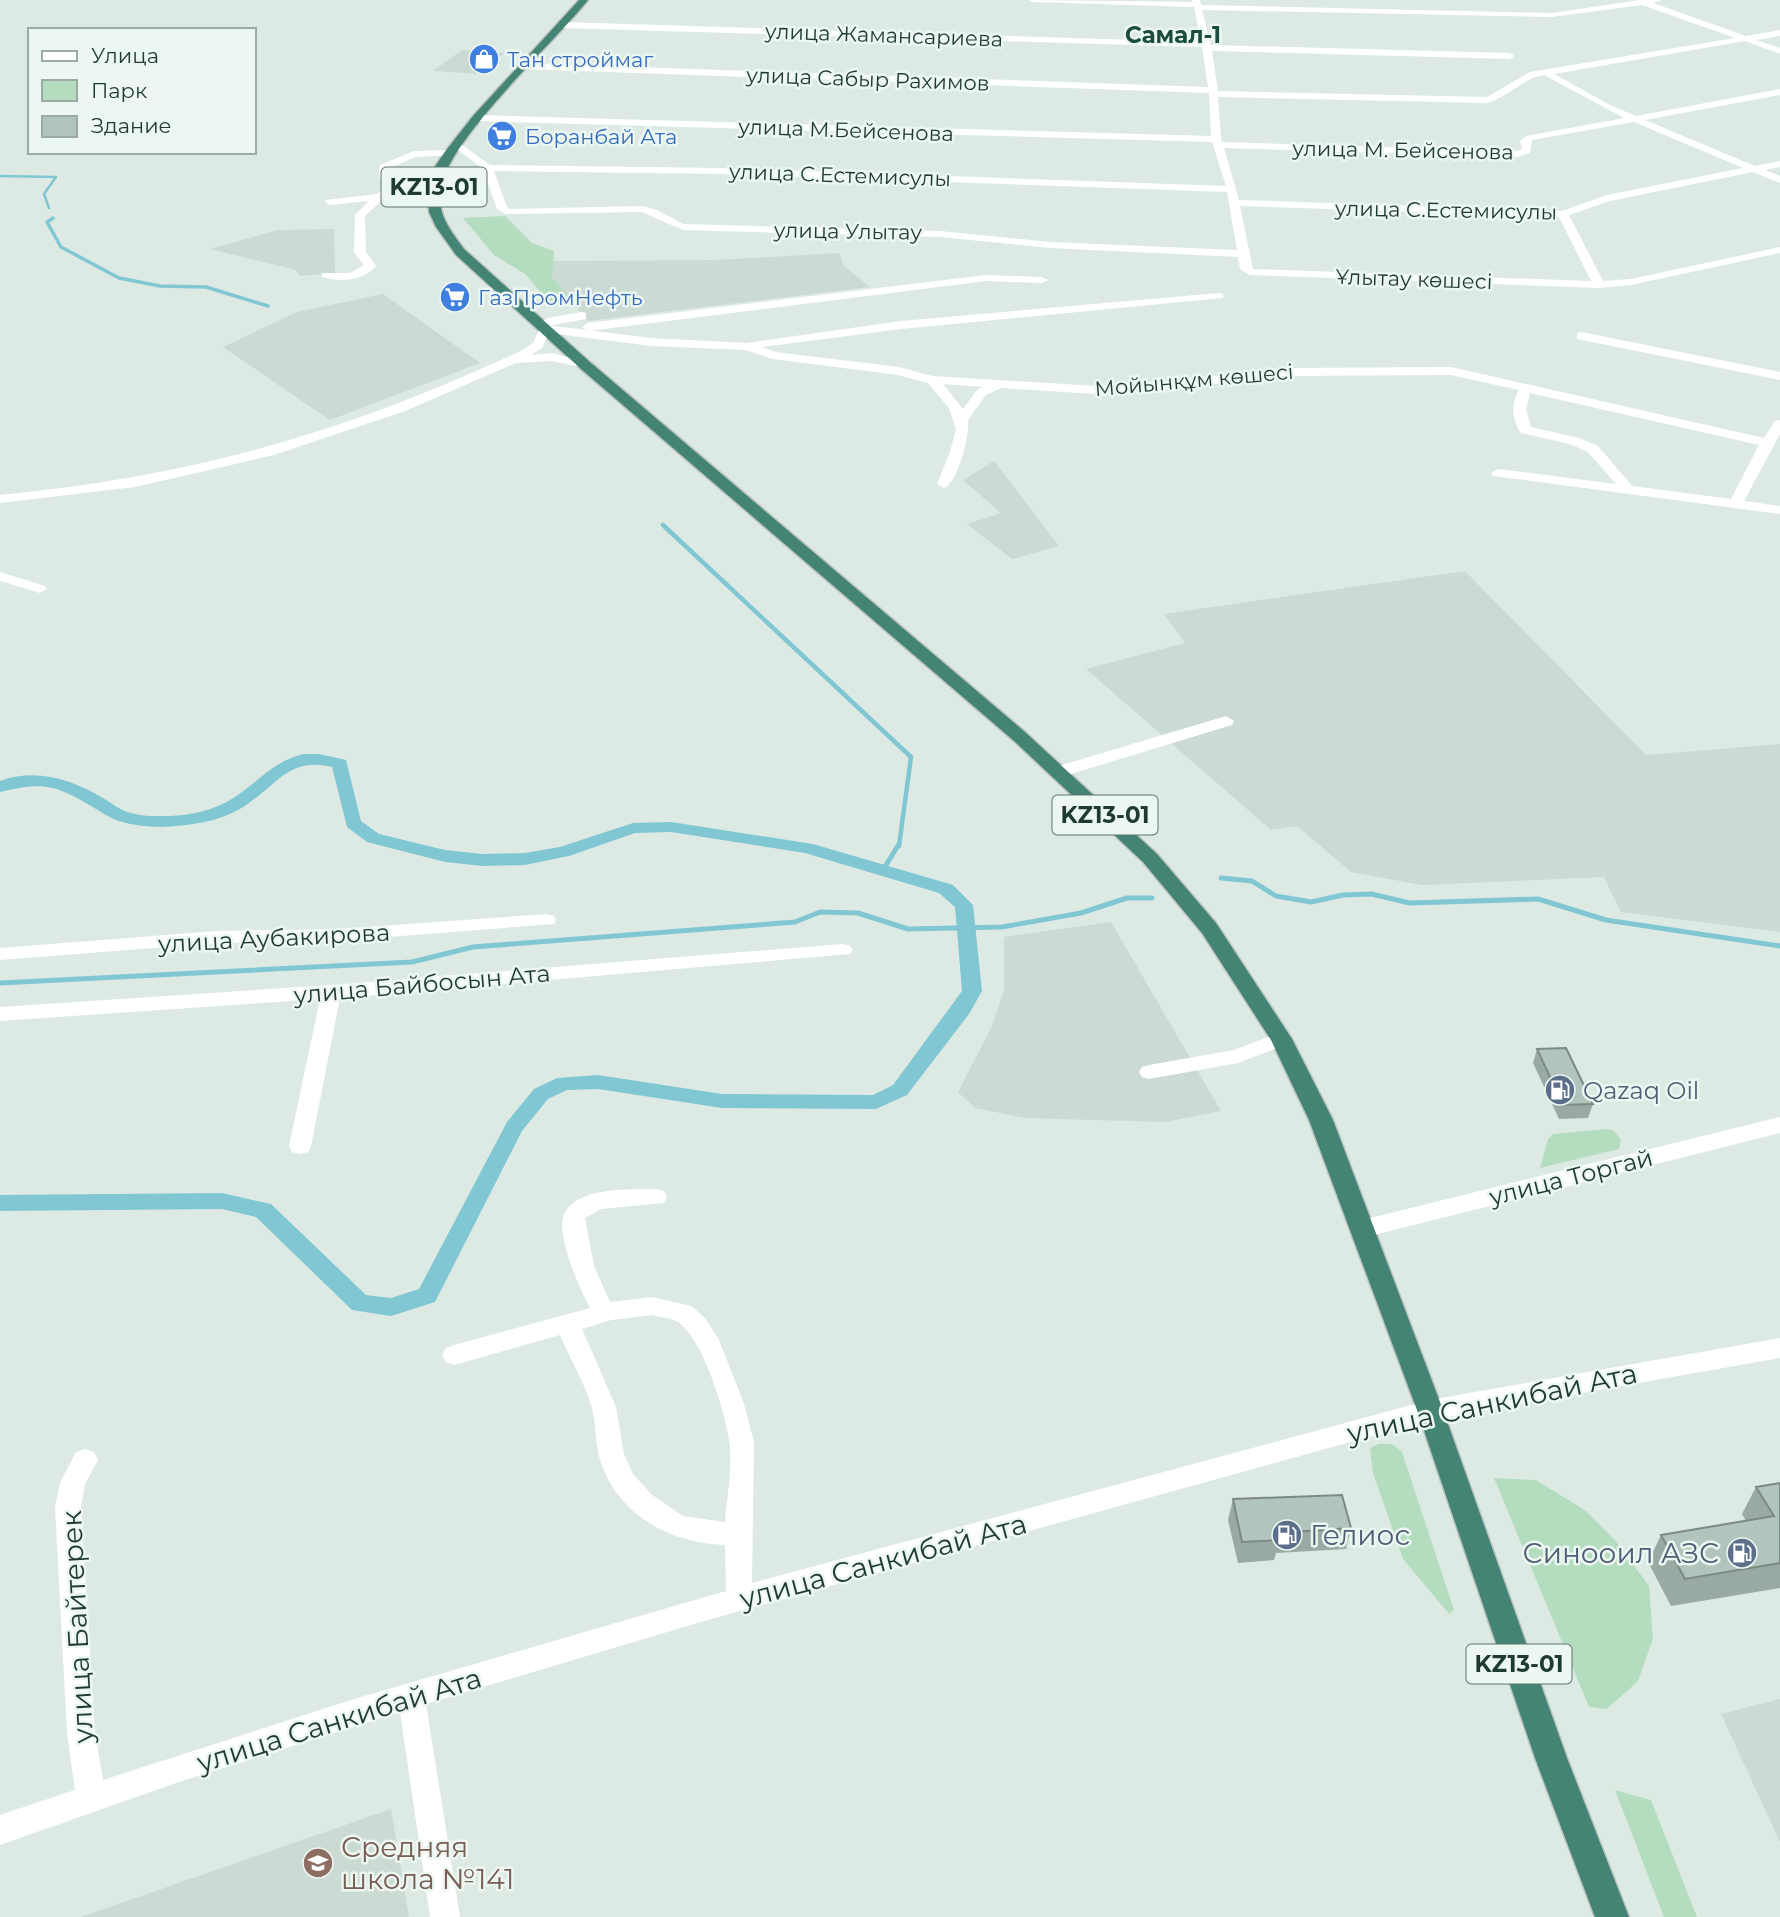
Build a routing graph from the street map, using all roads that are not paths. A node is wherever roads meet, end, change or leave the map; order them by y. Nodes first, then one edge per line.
1 (584, 0) edge
2 (1033, 0) edge
3 (1658, 0) edge
4 (1641, 1) edge
5 (1197, 4) edge
6 (562, 25) junction
7 (1780, 33) edge
8 (1744, 38) junction
9 (1207, 47) junction
10 (1780, 51) edge
11 (1510, 56) dead end
12 (523, 66) junction
13 (1545, 72) junction
14 (1214, 92) junction
15 (1780, 92) edge
16 (477, 118) junction
17 (1636, 119) junction
18 (1217, 142) junction
19 (452, 149) junction
20 (1780, 164) edge
21 (488, 168) junction
22 (1754, 169) junction
23 (1780, 180) edge
24 (1231, 190) junction
25 (379, 197) junction
26 (330, 202) dead end
27 (1233, 203) junction
28 (1563, 214) junction
29 (1780, 250) edge
30 (1243, 254) junction
31 (326, 275) dead end
32 (1042, 280) dead end
33 (1599, 285) junction
34 (1219, 296) dead end
35 (582, 316) dead end
36 (542, 326) junction
37 (577, 331) junction
38 (1581, 336) dead end
39 (746, 346) junction
40 (505, 364) junction
41 (586, 366) junction
42 (1780, 376) edge
43 (932, 380) junction
44 (997, 385) junction
45 (1527, 388) junction
46 (962, 419) junction
47 (1780, 424) edge
48 (286, 434) dead end
49 (1767, 443) junction
50 (199, 469) junction
51 (1498, 473) dead end
52 (944, 484) dead end
53 (1628, 490) junction
54 (0, 499) edge
55 (1736, 503) junction
56 (1780, 510) edge
57 (0, 576) edge
58 (40, 589) dead end
59 (1226, 721) dead end
60 (1058, 772) junction
61 (547, 920) dead end
62 (843, 950) dead end
63 (0, 954) edge
64 (331, 992) junction
65 (2, 1018) edge
66 (1282, 1039) junction
67 (1149, 1072) dead end
68 (1780, 1125) edge
69 (300, 1146) dead end
70 (656, 1197) dead end
71 (1362, 1229) junction
72 (605, 1313) junction
73 (568, 1323) junction
74 (1780, 1348) edge
75 (454, 1355) dead end
76 (1430, 1410) junction
77 (85, 1460) dead end
78 (738, 1534) junction
79 (739, 1601) junction
80 (411, 1695) junction
81 (91, 1797) junction
82 (0, 1830) edge
83 (445, 1917) edge
84 (1612, 1917) edge

1 - 6 highway, KZ13-01
2 - 5 street
3 - 4 street
4 - 5 street
4 - 8 street
5 - 9 street
6 - 9 street, улица Жамансариева
6 - 12 highway, KZ13-01
7 - 8 street, улица Сабыр Рахимов
8 - 10 street
8 - 13 street, улица Сабыр Рахимов
9 - 11 street, улица Жамансариева
9 - 14 street
12 - 14 street, улица Сабыр Рахимов
12 - 16 highway, KZ13-01
13 - 14 street, улица Сабыр Рахимов
13 - 17 street
14 - 18 street
15 - 17 street, улица М. Бейсенова
16 - 18 street, улица М.Бейсенова
16 - 19 highway, KZ13-01
17 - 18 street, улица М. Бейсенова
17 - 22 street
18 - 24 street
19 - 21 street
19 - 25 street
19 - 36 highway, KZ13-01
20 - 22 street, улица С.Естемисулы
21 - 24 street, улица С.Естемисулы
21 - 30 street, улица Улытау
22 - 23 street
22 - 28 street, улица С.Естемисулы
24 - 27 street
25 - 26 street
25 - 31 street
27 - 28 street, улица С.Естемисулы
27 - 30 street
28 - 33 street
29 - 33 street
30 - 33 street, Ұлытау көшесі
32 - 37 street, Мойынқұм көшесі
34 - 39 street
35 - 36 street
36 - 37 street, Мойынқұм көшесі
36 - 40 street
36 - 41 highway, KZ13-01
37 - 39 street, Мойынқұм көшесі
38 - 42 street
39 - 43 street, Мойынқұм көшесі
40 - 41 street
40 - 50 street
41 - 60 highway, KZ13-01
43 - 44 street, Мойынқұм көшесі
43 - 46 street
44 - 45 street, Мойынқұм көшесі
44 - 46 street
45 - 49 street, Мойынқұм көшесі
45 - 53 street
46 - 52 street
47 - 49 street
48 - 50 street
49 - 55 street
50 - 54 street
51 - 53 street
53 - 55 street
55 - 56 street
57 - 58 street
59 - 60 street
60 - 66 highway, KZ13-01
61 - 63 street, улица Аубакирова
62 - 64 street, улица Байбосын Ата
64 - 65 street, улица Байбосын Ата
64 - 69 street
66 - 67 street
66 - 71 highway, KZ13-01
68 - 71 street, улица Торгай
70 - 72 street
71 - 76 highway, KZ13-01
72 - 73 street
72 - 78 street
73 - 75 street
73 - 78 street
74 - 76 street, улица Санкибай Ата
76 - 79 street, улица Санкибай Ата
76 - 84 highway, KZ13-01
77 - 81 street, улица Байтерек
78 - 79 street
79 - 80 street, улица Санкибай Ата
80 - 81 street, улица Санкибай Ата
80 - 83 street
81 - 82 street, улица Санкибай Ата

